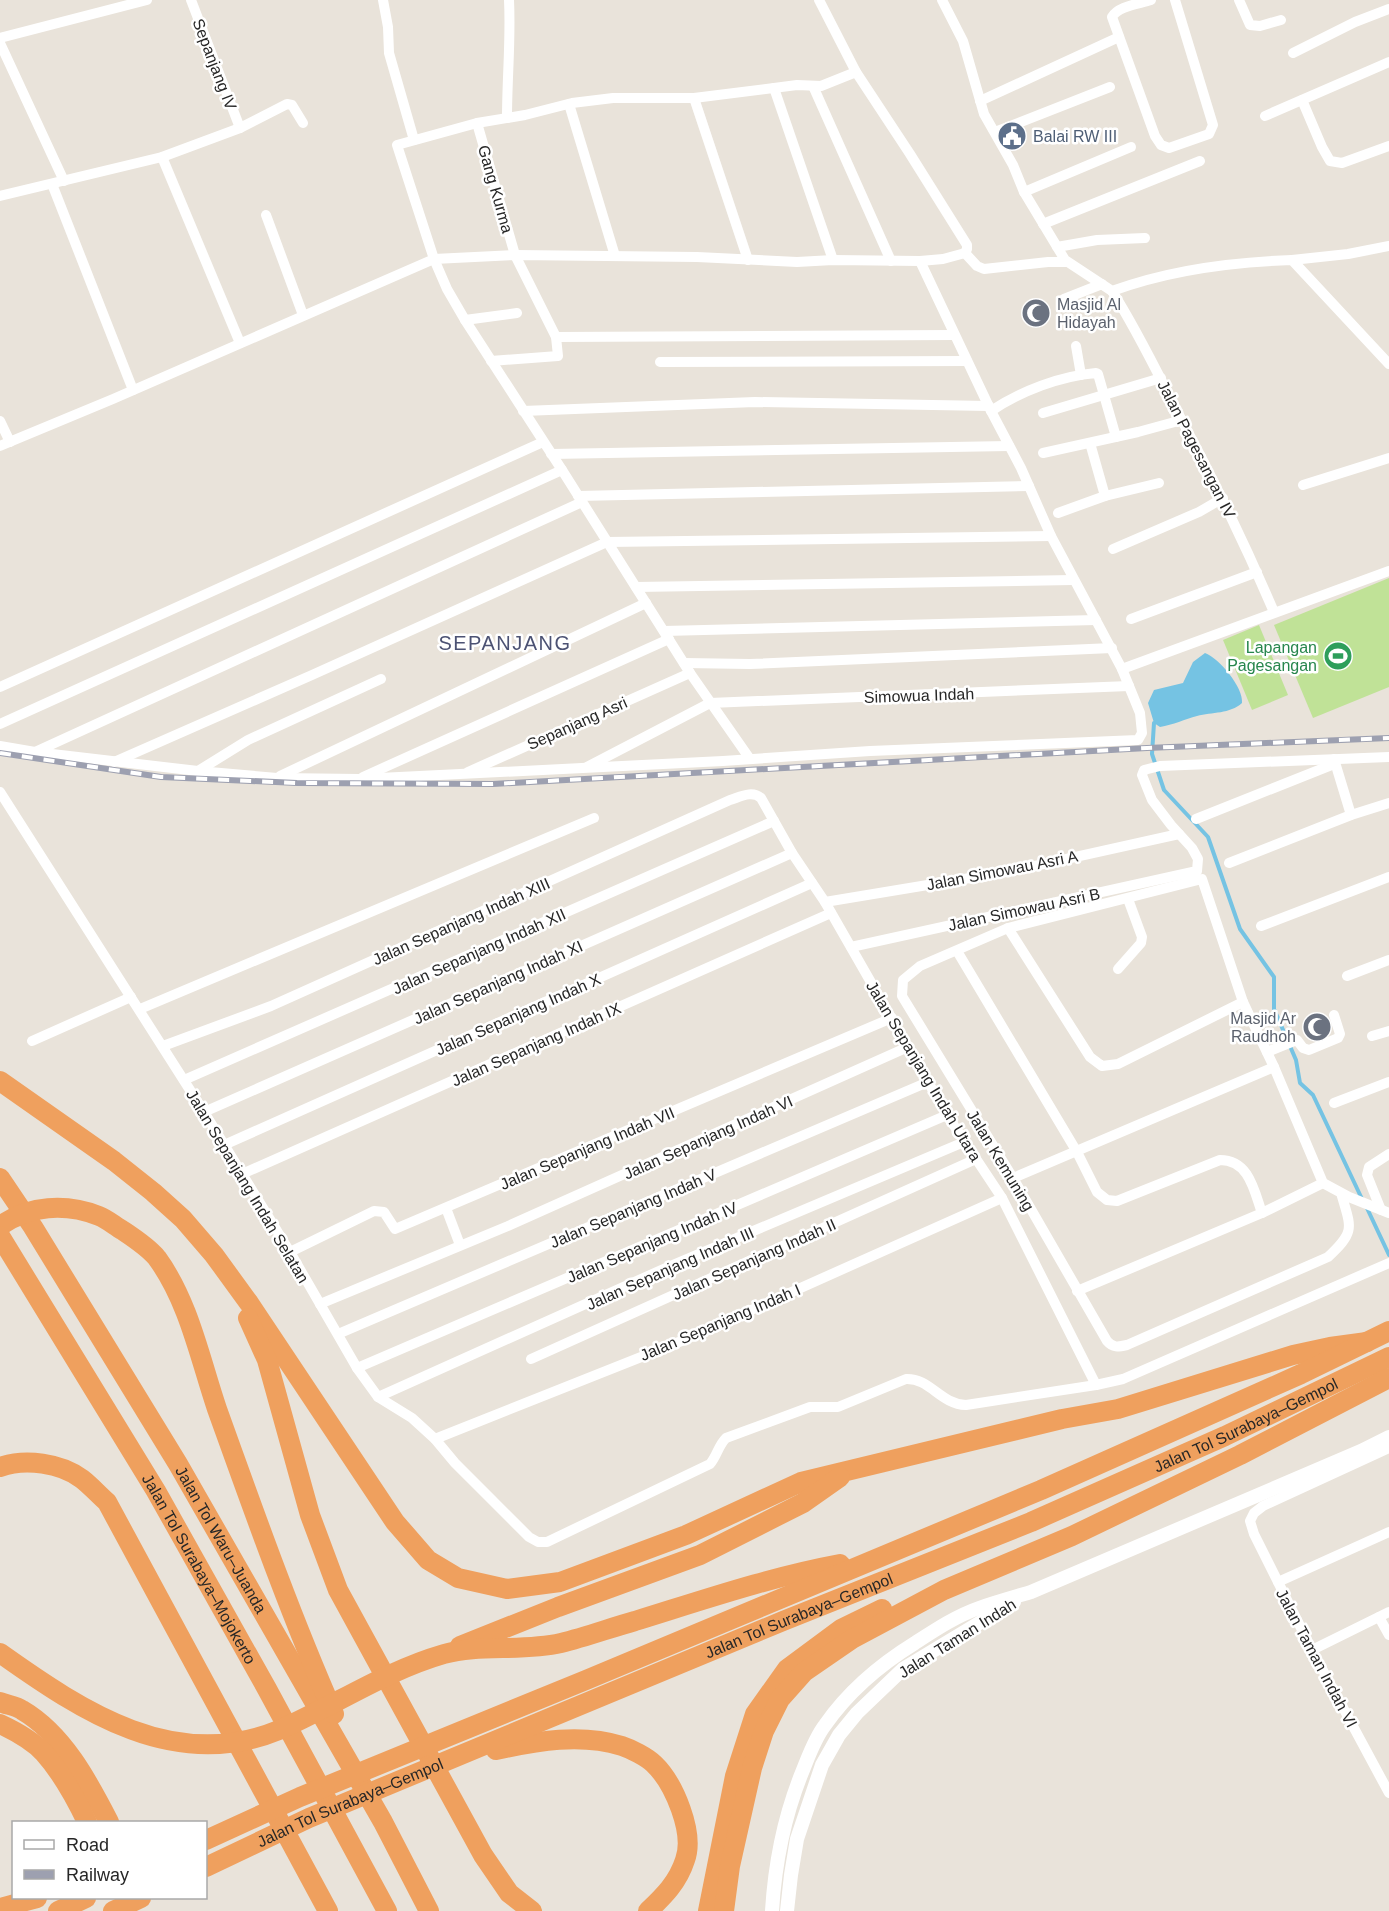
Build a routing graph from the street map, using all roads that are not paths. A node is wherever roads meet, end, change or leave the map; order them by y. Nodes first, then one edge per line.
1 (147, 0) edge
2 (191, 0) edge
3 (383, 0) edge
4 (509, 0) edge
5 (819, 0) edge
6 (942, 0) edge
7 (1151, 0) edge
8 (1176, 0) edge
9 (1239, 0) edge
10 (1389, 9) edge
11 (1281, 20) dead end
12 (1119, 37) junction
13 (0, 38) edge
14 (0, 43) edge
15 (1293, 53) dead end
16 (1389, 62) edge
17 (856, 72) junction
18 (813, 86) junction
19 (1110, 87) dead end
20 (774, 88) junction
21 (694, 98) junction
22 (1302, 100) junction
23 (980, 101) junction
24 (569, 104) junction
25 (1264, 116) dead end
26 (507, 118) junction
27 (303, 123) dead end
28 (477, 123) junction
29 (240, 128) junction
30 (995, 132) junction
31 (414, 140) junction
32 (1389, 146) edge
33 (1131, 147) dead end
34 (162, 157) junction
35 (1200, 161) dead end
36 (64, 181) junction
37 (52, 184) junction
38 (1024, 192) junction
39 (0, 196) edge
40 (266, 215) dead end
41 (1043, 224) junction
42 (1145, 238) dead end
43 (1389, 246) edge
44 (1058, 249) junction
45 (966, 254) junction
46 (515, 255) junction
47 (615, 256) junction
48 (434, 259) junction
49 (748, 260) junction
50 (833, 260) junction
51 (1292, 260) junction
52 (891, 261) junction
53 (920, 261) junction
54 (1066, 261) junction
55 (1102, 284) junction
56 (1112, 291) junction
57 (1064, 299) dead end
58 (517, 313) dead end
59 (303, 315) junction
60 (465, 320) junction
61 (954, 335) junction
62 (556, 337) junction
63 (240, 343) junction
64 (1076, 346) dead end
65 (491, 361) junction
66 (660, 362) dead end
67 (967, 362) junction
68 (1389, 364) edge
69 (1081, 375) junction
70 (1161, 378) junction
71 (133, 390) junction
72 (1104, 395) junction
73 (991, 409) junction
74 (523, 411) junction
75 (1043, 413) dead end
76 (1182, 420) junction
77 (0, 421) edge
78 (1116, 437) junction
79 (543, 441) junction
80 (1090, 443) junction
81 (5, 444) edge
82 (1009, 446) junction
83 (1043, 453) dead end
84 (551, 454) junction
85 (1389, 458) edge
86 (562, 470) junction
87 (1159, 483) dead end
88 (1303, 485) dead end
89 (1029, 486) junction
90 (1105, 496) junction
91 (1223, 498) junction
92 (580, 499) junction
93 (1058, 513) dead end
94 (1051, 536) junction
95 (608, 542) junction
96 (1113, 549) dead end
97 (1389, 571) edge
98 (1257, 572) junction
99 (1073, 580) junction
100 (636, 587) junction
101 (646, 603) junction
102 (1274, 612) junction
103 (1131, 619) dead end
104 (1096, 620) junction
105 (666, 635) junction
106 (1112, 648) junction
107 (687, 668) junction
108 (1122, 669) junction
109 (381, 679) dead end
110 (1128, 686) junction
111 (0, 687) edge
112 (710, 703) junction
113 (0, 724) edge
114 (0, 746) edge
115 (34, 752) junction
116 (1389, 757) edge
117 (750, 759) junction
118 (1334, 761) junction
119 (114, 762) junction
120 (584, 768) junction
121 (198, 771) junction
122 (464, 774) junction
123 (277, 778) junction
124 (358, 779) junction
125 (0, 792) edge
126 (757, 795) joint
127 (1389, 803) edge
128 (1351, 815) junction
129 (594, 818) dead end
130 (1196, 819) dead end
131 (774, 821) junction
132 (1179, 834) junction
133 (792, 853) junction
134 (1229, 863) dead end
135 (1199, 875) junction
136 (1389, 877) edge
137 (812, 883) junction
138 (1128, 899) junction
139 (825, 902) junction
140 (831, 913) junction
141 (1261, 926) dead end
142 (1008, 928) junction
143 (850, 947) junction
144 (957, 951) junction
145 (1389, 960) edge
146 (1118, 969) dead end
147 (1347, 976) dead end
148 (131, 997) junction
149 (1243, 1002) junction
150 (140, 1009) junction
151 (1334, 1016) dead end
152 (892, 1018) junction
153 (1389, 1030) edge
154 (1372, 1036) dead end
155 (32, 1041) dead end
156 (163, 1046) junction
157 (908, 1047) junction
158 (1267, 1052) junction
159 (1274, 1067) junction
160 (184, 1080) junction
161 (0, 1081) edge
162 (928, 1082) junction
163 (1389, 1082) edge
164 (1334, 1103) dead end
165 (204, 1112) junction
166 (947, 1115) junction
167 (964, 1142) junction
168 (224, 1145) junction
169 (1077, 1152) junction
170 (1389, 1154) edge
171 (976, 1159) junction
172 (242, 1174) junction
173 (0, 1178) edge
174 (1013, 1178) junction
175 (1323, 1183) junction
176 (1345, 1195) junction
177 (1002, 1198) junction
178 (446, 1208) junction
179 (1385, 1212) edge
180 (1262, 1213) junction
181 (1, 1234) edge
182 (460, 1245) junction
183 (290, 1252) junction
184 (214, 1255) junction
185 (1386, 1265) edge
186 (1077, 1291) junction
187 (320, 1304) junction
188 (1389, 1331) edge
189 (338, 1334) junction
190 (1367, 1342) junction
191 (1389, 1358) edge
192 (531, 1359) dead end
193 (357, 1368) junction
194 (1389, 1378) edge
195 (1096, 1385) junction
196 (378, 1397) junction
197 (1389, 1437) edge
198 (435, 1439) junction
199 (1389, 1448) edge
200 (0, 1467) edge
201 (850, 1470) junction
202 (1389, 1532) edge
203 (1037, 1551) junction
204 (871, 1561) junction
205 (1278, 1582) junction
206 (1031, 1592) junction
207 (1384, 1614) edge
208 (1389, 1635) edge
209 (1312, 1650) junction
210 (0, 1653) edge
211 (432, 1658) junction
212 (305, 1668) junction
213 (0, 1702) edge
214 (0, 1724) edge
215 (412, 1777) junction
216 (1389, 1793) edge
217 (86, 1821) edge
218 (108, 1821) edge
219 (207, 1840) edge
220 (207, 1867) edge
221 (33, 1899) edge
222 (84, 1899) edge
223 (141, 1899) edge
224 (0, 1908) edge
225 (58, 1911) edge
226 (113, 1911) edge
227 (328, 1911) edge
228 (387, 1911) edge
229 (429, 1911) edge
230 (532, 1911) edge
231 (648, 1911) edge
232 (708, 1911) edge
233 (724, 1911) edge
234 (772, 1911) edge
235 (787, 1911) edge

1 - 13 street
2 - 29 street, Sepanjang IV
3 - 31 street
4 - 26 street
5 - 17 street
6 - 23 street, Jalan Pagesangan IV
7 - 12 street
8 - 12 street
9 - 11 street
10 - 15 street
12 - 23 street
14 - 36 street
16 - 22 street
17 - 18 street
17 - 45 street
18 - 20 street
18 - 52 street
19 - 30 street
20 - 21 street
20 - 50 street
21 - 24 street
21 - 49 street
22 - 25 street
22 - 32 street
23 - 30 street, Jalan Pagesangan IV
24 - 26 street
24 - 47 street
26 - 28 street
27 - 29 street
28 - 31 street
28 - 46 street, Gang Kurma
29 - 34 street
30 - 38 street, Jalan Pagesangan IV
31 - 48 street
33 - 38 street
34 - 36 street
34 - 63 street
35 - 41 street
36 - 37 street
37 - 39 street
37 - 71 street
38 - 41 street, Jalan Pagesangan IV
40 - 59 street
41 - 44 street, Jalan Pagesangan IV
42 - 44 street
43 - 51 street
44 - 54 street, Jalan Pagesangan IV
45 - 53 street
45 - 54 street
46 - 47 street
46 - 48 street
46 - 62 street, Gang Kurma
47 - 49 street
48 - 59 street
48 - 60 street
49 - 50 street
50 - 52 street
51 - 56 street
51 - 68 street
52 - 53 street
53 - 61 street
54 - 55 street, Jalan Pagesangan IV
55 - 56 street, Jalan Pagesangan IV
55 - 57 street
56 - 70 street, Jalan Pagesangan IV
58 - 60 street
59 - 63 street
60 - 65 street
61 - 62 street
61 - 67 street
62 - 65 street
63 - 71 street
64 - 69 street
65 - 74 street
66 - 67 street
67 - 73 street
69 - 72 street
69 - 73 street
70 - 72 street
70 - 76 street, Jalan Pagesangan IV
71 - 81 street
72 - 75 street
72 - 78 street
73 - 74 street
73 - 82 street
74 - 79 street
76 - 78 street
76 - 91 street, Jalan Pagesangan IV
77 - 81 street
78 - 80 street
79 - 84 street
79 - 111 street
80 - 83 street
80 - 90 street
82 - 84 street
82 - 89 street
84 - 86 street
85 - 88 street
86 - 92 street
86 - 113 street
87 - 90 street
89 - 92 street
89 - 94 street
90 - 93 street
91 - 96 street
91 - 98 street, Jalan Pagesangan IV
92 - 95 street
92 - 115 street
94 - 95 street
94 - 99 street
95 - 100 street
95 - 119 street
97 - 102 street
98 - 102 street, Jalan Pagesangan IV
98 - 103 street
99 - 100 street
99 - 104 street
100 - 101 street
101 - 105 street
101 - 123 street
102 - 108 street
104 - 105 street
104 - 106 street
105 - 107 street
105 - 124 street
106 - 107 street
106 - 108 street
107 - 112 street
107 - 122 street, Sepanjang Asri
108 - 110 street
109 - 121 street
110 - 112 street, Simowua Indah
110 - 117 street
112 - 117 street
112 - 120 street
114 - 115 street
115 - 119 street
116 - 118 street
117 - 120 street
118 - 128 street
118 - 130 street
118 - 132 street
119 - 121 street
120 - 122 street
121 - 123 street
122 - 124 street
123 - 124 street
125 - 148 street, Jalan Sepanjang Indah Selatan
126 - 131 street, Jalan Sepanjang Indah Utara
126 - 156 street, Jalan Sepanjang Indah XIII
127 - 128 street
128 - 134 street
129 - 150 street
131 - 133 street, Jalan Sepanjang Indah Utara
131 - 160 street, Jalan Sepanjang Indah XII
132 - 135 street
132 - 139 street, Jalan Simowau Asri A
133 - 137 street, Jalan Sepanjang Indah Utara
133 - 165 street, Jalan Sepanjang Indah XI
135 - 138 street, Jalan Kemuning
135 - 143 street, Jalan Simowau Asri B
135 - 149 street
136 - 141 street
137 - 139 street, Jalan Sepanjang Indah Utara
137 - 168 street, Jalan Sepanjang Indah X
138 - 142 street, Jalan Kemuning
138 - 146 street
139 - 140 street, Jalan Sepanjang Indah Utara
140 - 143 street, Jalan Sepanjang Indah Utara
140 - 172 street, Jalan Sepanjang Indah IX
142 - 144 street, Jalan Kemuning
142 - 149 street
143 - 152 street, Jalan Sepanjang Indah Utara
144 - 169 street
144 - 174 street, Jalan Kemuning
145 - 147 street
148 - 150 street, Jalan Sepanjang Indah Selatan
148 - 155 street
149 - 158 street
150 - 156 street, Jalan Sepanjang Indah Selatan
151 - 158 street
152 - 157 street, Jalan Sepanjang Indah Utara
152 - 178 street, Jalan Sepanjang Indah VII
153 - 154 street
156 - 160 street, Jalan Sepanjang Indah Selatan
157 - 162 street, Jalan Sepanjang Indah Utara
157 - 182 street, Jalan Sepanjang Indah VI
158 - 159 street
159 - 169 street
159 - 175 street
160 - 165 street, Jalan Sepanjang Indah Selatan
161 - 184 highway
162 - 166 street, Jalan Sepanjang Indah Utara
162 - 189 street, Jalan Sepanjang Indah V
163 - 164 street
165 - 168 street, Jalan Sepanjang Indah Selatan
166 - 167 street, Jalan Sepanjang Indah Utara
166 - 193 street, Jalan Sepanjang Indah IV
167 - 171 street, Jalan Sepanjang Indah Utara
167 - 196 street, Jalan Sepanjang Indah III
168 - 172 street, Jalan Sepanjang Indah Selatan
169 - 174 street
169 - 180 street
170 - 179 street
171 - 177 street, Jalan Sepanjang Indah Utara
171 - 192 street, Jalan Sepanjang Indah II
172 - 183 street, Jalan Sepanjang Indah Selatan
173 - 212 highway, Jalan Tol Waru–Juanda
174 - 186 street, Jalan Kemuning
175 - 176 street
175 - 180 street
176 - 179 street
176 - 186 street, Jalan Kemuning
177 - 195 street, Jalan Sepanjang Indah Utara
177 - 198 street, Jalan Sepanjang Indah I
178 - 182 street
178 - 183 street, Jalan Sepanjang Indah VII
180 - 186 street
181 - 212 highway
181 - 228 highway, Jalan Tol Surabaya–Mojokerto
182 - 187 street, Jalan Sepanjang Indah VI
183 - 187 street, Jalan Sepanjang Indah Selatan
184 - 201 highway
184 - 230 highway
185 - 195 street
187 - 189 street, Jalan Sepanjang Indah Selatan
188 - 190 highway, Jalan Tol Surabaya–Gempol
189 - 193 street, Jalan Sepanjang Indah Selatan
190 - 201 highway
190 - 204 highway, Jalan Tol Surabaya–Gempol
191 - 215 highway, Jalan Tol Surabaya–Gempol
193 - 196 street, Jalan Sepanjang Indah Selatan
194 - 203 highway
195 - 198 street, Jalan Sepanjang Indah Selatan
196 - 198 street, Jalan Sepanjang Indah Selatan
197 - 206 street, Jalan Taman Indah
199 - 205 street, Jalan Taman Indah VI
200 - 227 highway
201 - 211 highway
202 - 205 street
203 - 232 highway
203 - 233 highway
204 - 211 highway
204 - 219 highway, Jalan Tol Surabaya–Gempol
205 - 209 street, Jalan Taman Indah VI
206 - 234 street, Jalan Taman Indah
206 - 235 street, Jalan Taman Indah
207 - 208 street
207 - 209 street
209 - 216 street, Jalan Taman Indah VI
210 - 211 highway
212 - 229 highway
213 - 218 highway
214 - 217 highway
215 - 220 highway, Jalan Tol Surabaya–Gempol
215 - 231 highway
221 - 224 highway
222 - 225 highway
223 - 226 highway

